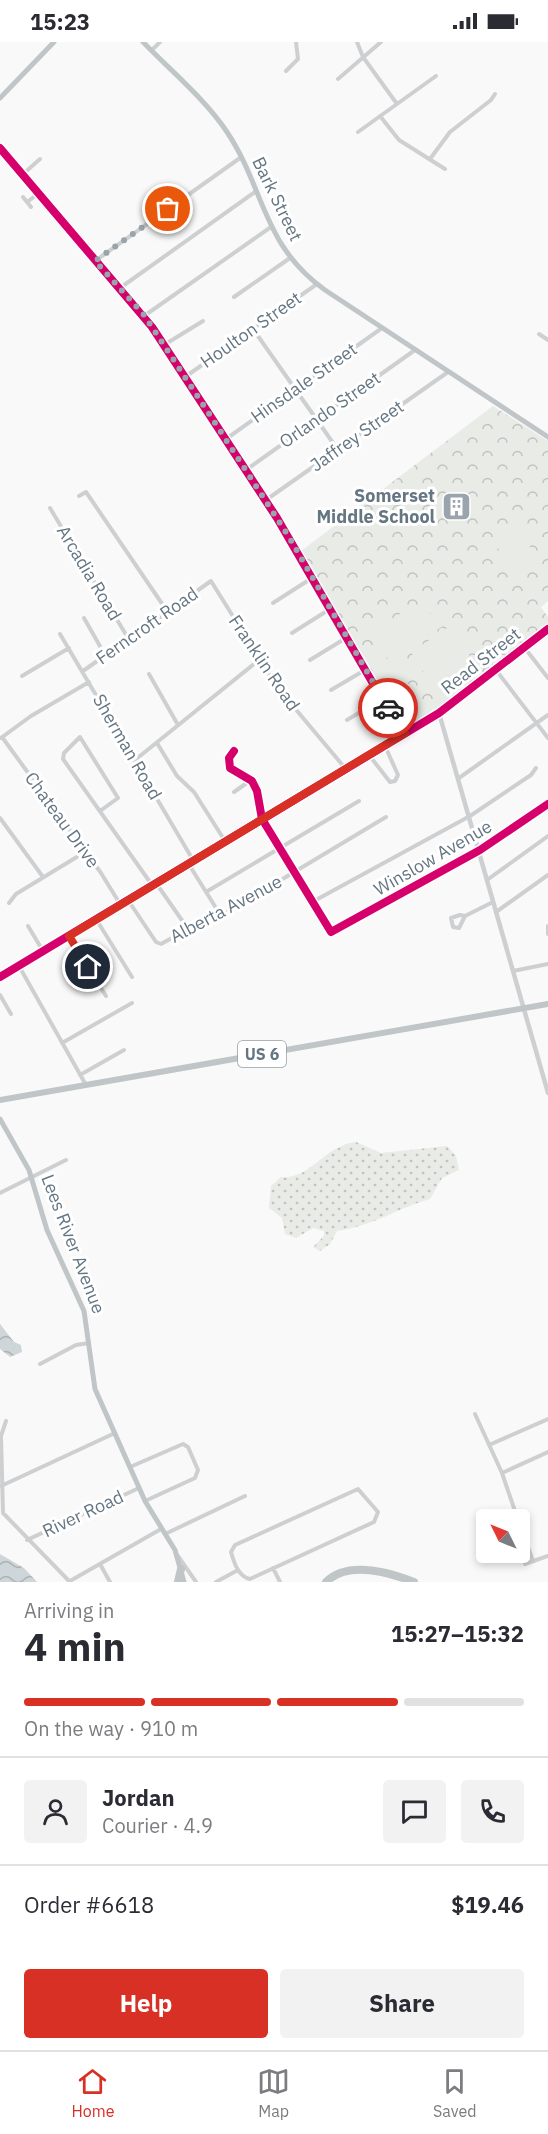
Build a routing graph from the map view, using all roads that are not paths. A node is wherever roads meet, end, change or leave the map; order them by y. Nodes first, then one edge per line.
1 (54, 42) edge
2 (143, 42) edge
3 (160, 42) edge
4 (296, 42) edge
5 (357, 42) edge
6 (381, 42) edge
7 (151, 51) junction
8 (363, 57) junction
9 (286, 71) dead end
10 (436, 76) dead end
11 (338, 79) dead end
12 (495, 94) dead end
13 (0, 98) edge
14 (397, 104) junction
15 (380, 116) junction
16 (358, 132) dead end
17 (0, 148) edge
18 (240, 158) junction
19 (40, 159) dead end
20 (430, 159) junction
21 (445, 169) dead end
22 (22, 175) junction
23 (255, 192) junction
24 (38, 194) junction
25 (23, 197) dead end
26 (27, 202) junction
27 (31, 207) dead end
28 (271, 227) junction
29 (290, 258) junction
30 (95, 261) junction
31 (317, 284) junction
32 (120, 288) junction
33 (234, 297) dead end
34 (144, 316) junction
35 (203, 321) dead end
36 (382, 328) junction
37 (253, 329) junction
38 (539, 334) dead end
39 (548, 340) edge
40 (164, 345) junction
41 (415, 350) junction
42 (448, 372) junction
43 (185, 377) junction
44 (295, 389) junction
45 (316, 420) junction
46 (548, 437) edge
47 (226, 439) junction
48 (338, 450) junction
49 (246, 470) junction
50 (79, 496) dead end
51 (266, 500) junction
52 (50, 508) dead end
53 (312, 578) junction
54 (211, 581) joint
55 (273, 603) dead end
56 (330, 609) junction
57 (167, 611) junction
58 (84, 618) dead end
59 (548, 629) edge
60 (292, 633) dead end
61 (60, 634) dead end
62 (128, 638) junction
63 (346, 638) junction
64 (524, 647) junction
65 (69, 648) junction
66 (105, 655) junction
67 (259, 660) junction
68 (310, 660) dead end
69 (496, 669) junction
70 (365, 670) junction
71 (83, 671) junction
72 (148, 674) dead end
73 (22, 676) dead end
74 (548, 678) edge
75 (89, 682) junction
76 (331, 690) dead end
77 (382, 699) junction
78 (439, 713) junction
79 (548, 715) edge
80 (347, 720) dead end
81 (537, 724) junction
82 (178, 725) junction
83 (405, 733) junction
84 (1, 738) edge
85 (548, 738) edge
86 (157, 743) junction
87 (385, 745) junction
88 (234, 750) dead end
89 (368, 754) junction
90 (135, 760) junction
91 (345, 768) junction
92 (536, 768) dead end
93 (459, 778) junction
94 (251, 780) junction
95 (234, 792) dead end
96 (359, 801) dead end
97 (548, 804) edge
98 (99, 811) junction
99 (470, 816) junction
100 (386, 817) dead end
101 (0, 818) edge
102 (262, 819) junction
103 (548, 836) edge
104 (225, 841) junction
105 (279, 849) junction
106 (480, 850) junction
107 (85, 852) junction
108 (191, 862) junction
109 (295, 871) junction
110 (548, 875) edge
111 (43, 877) junction
112 (487, 880) junction
113 (154, 884) junction
114 (206, 892) junction
115 (128, 900) junction
116 (314, 901) junction
117 (493, 902) junction
118 (9, 903) dead end
119 (120, 904) junction
120 (496, 912) junction
121 (221, 916) junction
122 (465, 916) dead end
123 (96, 919) junction
124 (28, 926) dead end
125 (548, 926) edge
126 (188, 929) junction
127 (548, 934) edge
128 (69, 936) junction
129 (43, 951) junction
130 (548, 964) edge
131 (19, 966) junction
132 (513, 971) junction
133 (0, 977) edge
134 (132, 977) dead end
135 (0, 994) edge
136 (106, 996) dead end
137 (132, 1003) dead end
138 (548, 1004) edge
139 (524, 1008) junction
140 (11, 1014) dead end
141 (62, 1042) junction
142 (124, 1050) dead end
143 (80, 1075) junction
144 (86, 1085) junction
145 (548, 1093) edge
146 (0, 1100) edge
147 (0, 1119) edge
148 (66, 1160) dead end
149 (32, 1176) junction
150 (0, 1192) edge
151 (89, 1342) junction
152 (40, 1364) dead end
153 (475, 1414) dead end
154 (548, 1419) edge
155 (6, 1421) dead end
156 (115, 1433) junction
157 (489, 1445) junction
158 (548, 1452) edge
159 (130, 1467) junction
160 (502, 1473) junction
161 (1, 1486) edge
162 (139, 1488) junction
163 (245, 1496) dead end
164 (145, 1501) junction
165 (514, 1509) edge
166 (163, 1531) junction
167 (27, 1540) junction
168 (530, 1553) edge
169 (178, 1556) junction
170 (548, 1556) edge
171 (533, 1561) junction
172 (100, 1564) junction
173 (525, 1564) dead end
174 (273, 1568) junction
175 (181, 1569) junction
176 (238, 1570) junction
177 (70, 1582) edge
178 (110, 1582) edge
179 (178, 1582) edge
180 (184, 1582) edge
181 (196, 1582) edge
182 (216, 1582) edge
183 (280, 1582) edge
184 (326, 1582) edge
185 (414, 1582) edge

1 - 13 main road
2 - 7 main road, Bark Street
3 - 7 street
4 - 9 street
5 - 8 street
6 - 8 street
7 - 18 main road, Bark Street
8 - 11 street
8 - 14 street
10 - 14 street
12 - 20 street
14 - 15 street
15 - 16 street
15 - 20 street
17 - 22 street
18 - 23 main road, Bark Street
18 - 30 street
19 - 22 street
20 - 21 street
22 - 24 street
23 - 28 main road, Bark Street
23 - 32 street
24 - 26 street
24 - 30 street
25 - 26 street
26 - 27 street
28 - 29 main road, Bark Street
28 - 34 street
29 - 31 main road, Bark Street
29 - 33 street
30 - 32 street
31 - 36 main road, Bark Street
31 - 37 street, Houlton Street
32 - 34 street
34 - 40 street
35 - 40 street
36 - 41 main road, Bark Street
36 - 44 street, Hinsdale Street
37 - 43 street, Houlton Street
37 - 44 street
38 - 39 street
40 - 43 street
41 - 42 main road, Bark Street
41 - 45 street, Orlando Street
42 - 46 main road, Bark Street
42 - 48 street, Jaffrey Street
43 - 47 street
44 - 45 street
44 - 47 street, Hinsdale Street
45 - 48 street
45 - 49 street, Orlando Street
47 - 49 street
48 - 51 street, Jaffrey Street
49 - 51 street
50 - 57 street
51 - 53 street
52 - 62 street, Arcadia Road
53 - 55 street
53 - 56 street
54 - 57 street, Ferncroft Road
54 - 67 street, Franklin Road
56 - 60 street
56 - 63 street
57 - 62 street, Ferncroft Road
58 - 66 street
59 - 64 main road, Read Street
61 - 65 street, Sherman Road
62 - 66 street, Ferncroft Road
63 - 68 street
63 - 70 street
64 - 69 main road, Read Street
64 - 74 street
65 - 71 street, Sherman Road
65 - 73 street
66 - 71 street, Ferncroft Road
67 - 82 street
67 - 91 street, Franklin Road
69 - 78 main road, Read Street
69 - 81 street
70 - 76 street
70 - 77 street
71 - 75 street, Sherman Road
72 - 82 street
75 - 84 street
75 - 90 street, Sherman Road
77 - 80 street
77 - 83 street
78 - 83 main road, Read Street
78 - 93 street
79 - 81 street
81 - 85 street
81 - 93 street
82 - 86 street
83 - 87 main road, Read Street
84 - 107 street, Chateau Drive
86 - 90 street
86 - 104 street
87 - 89 main road, Read Street
87 - 89 street
88 - 94 street
89 - 91 main road, Read Street
90 - 108 street, Sherman Road
91 - 102 main road, Read Street
92 - 99 street
93 - 99 street
94 - 95 street
94 - 102 street
96 - 105 street
97 - 106 street, Winslow Avenue
98 - 98 street
98 - 113 street
99 - 106 street
99 - 116 street
100 - 109 street, Alberta Avenue
101 - 111 street
102 - 104 main road, Read Street
102 - 105 street
103 - 112 street
104 - 108 main road, Read Street
105 - 109 street
105 - 114 street
106 - 112 street
106 - 116 street, Winslow Avenue
107 - 111 street
107 - 119 street, Chateau Drive
108 - 113 main road, Read Street
108 - 114 street, Sherman Road
109 - 116 street
109 - 121 street, Alberta Avenue
110 - 120 street
111 - 118 street
112 - 117 street
113 - 115 main road, Read Street
113 - 126 street
114 - 121 street, Sherman Road
115 - 119 main road, Read Street
115 - 126 street, Alberta Avenue
117 - 120 street
117 - 122 street
119 - 123 main road, Read Street
120 - 132 street
121 - 126 street, Alberta Avenue
123 - 128 main road, Read Street
123 - 134 street
124 - 129 street
125 - 127 street
128 - 129 main road, Read Street
128 - 136 street
129 - 131 main road, Read Street
130 - 132 street
131 - 133 main road, Read Street
131 - 141 street
132 - 139 street
135 - 140 street
137 - 141 street
138 - 139 main road, US 6
139 - 144 main road, US 6
139 - 145 street
141 - 143 street
142 - 143 street
143 - 144 street
144 - 146 main road, US 6
147 - 149 main road, Lees River Avenue
148 - 149 street
149 - 150 street
149 - 151 main road, Lees River Avenue
151 - 152 street
151 - 156 main road, Lees River Avenue
153 - 157 street
154 - 157 street
155 - 161 street
156 - 159 main road, Lees River Avenue
156 - 161 street
157 - 160 street
158 - 160 street
159 - 162 main road, Lees River Avenue
159 - 164 street
160 - 165 street
161 - 167 street
162 - 164 main road, Lees River Avenue
162 - 167 street, River Road
163 - 166 street
164 - 166 main road, Lees River Avenue
166 - 169 main road, Lees River Avenue
166 - 172 street
167 - 177 street
168 - 171 street
169 - 175 main road, Lees River Avenue
169 - 181 street
170 - 171 street
171 - 173 street
172 - 177 street
172 - 178 street
174 - 176 street
174 - 176 street
174 - 183 street
175 - 179 highway
175 - 180 main road, Lees River Avenue
176 - 182 street
184 - 185 highway

